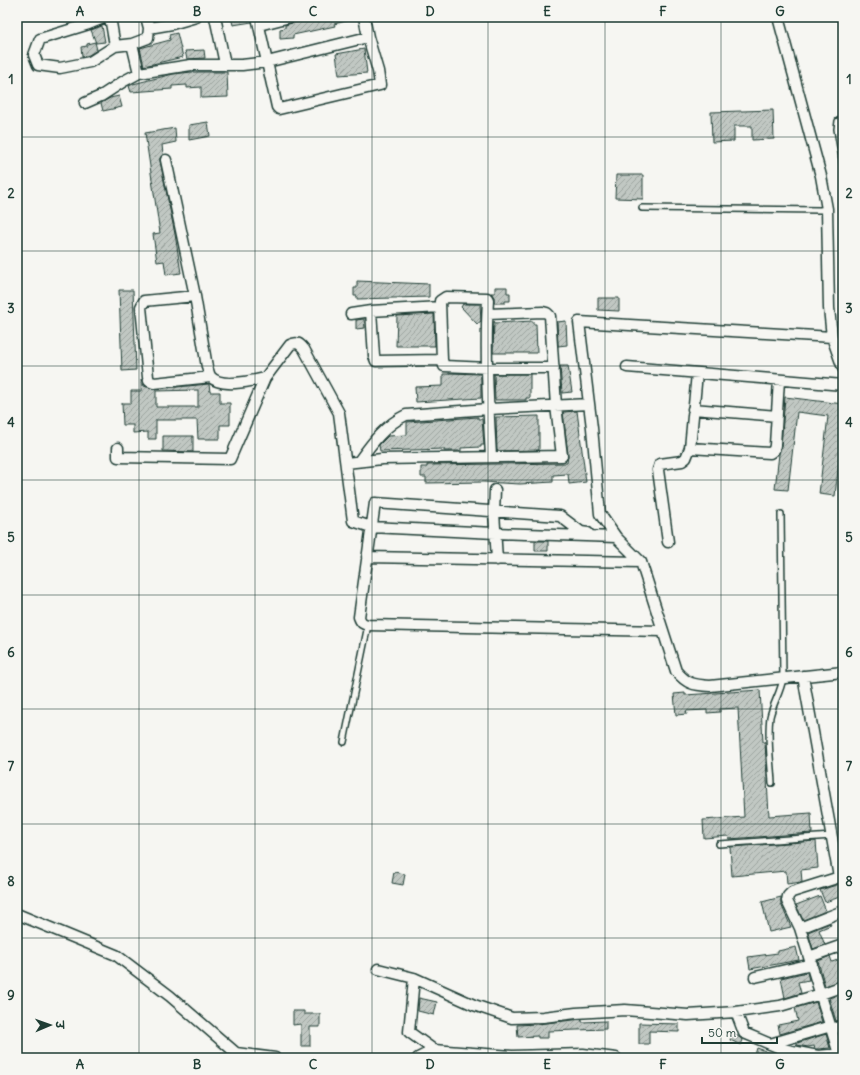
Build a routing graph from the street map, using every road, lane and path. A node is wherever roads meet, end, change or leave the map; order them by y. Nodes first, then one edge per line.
1 (106, 17) edge
2 (110, 17) edge
3 (146, 17) edge
4 (196, 17) edge
5 (215, 17) edge
6 (290, 17) edge
7 (364, 17) edge
8 (778, 17) edge
9 (183, 19) edge
10 (258, 21) edge
11 (149, 28) junction
12 (368, 37) junction
13 (132, 44) junction
14 (115, 46) junction
15 (267, 62) junction
16 (225, 64) junction
17 (139, 74) junction
18 (85, 103) dead end
19 (843, 119) edge
20 (166, 160) dead end
21 (843, 165) edge
22 (642, 208) dead end
23 (827, 209) junction
24 (196, 296) junction
25 (440, 307) junction
26 (371, 310) junction
27 (351, 314) dead end
28 (488, 314) junction
29 (832, 337) junction
30 (442, 360) junction
31 (627, 367) dead end
32 (488, 368) junction
33 (554, 368) junction
34 (843, 368) edge
35 (697, 373) junction
36 (211, 377) junction
37 (265, 378) junction
38 (779, 380) junction
39 (843, 385) edge
40 (589, 404) junction
41 (556, 406) junction
42 (488, 409) junction
43 (693, 409) junction
44 (777, 416) junction
45 (118, 448) dead end
46 (690, 448) junction
47 (491, 456) junction
48 (358, 461) junction
49 (346, 463) junction
50 (495, 490) dead end
51 (494, 512) junction
52 (781, 514) dead end
53 (372, 527) junction
54 (495, 533) junction
55 (616, 536) junction
56 (668, 542) dead end
57 (367, 557) junction
58 (497, 560) junction
59 (641, 562) junction
60 (368, 625) junction
61 (663, 631) junction
62 (843, 672) edge
63 (803, 676) junction
64 (783, 678) junction
65 (344, 742) dead end
66 (772, 783) dead end
67 (832, 836) junction
68 (719, 844) dead end
69 (841, 877) edge
70 (843, 911) edge
71 (17, 914) edge
72 (800, 928) junction
73 (843, 945) edge
74 (811, 961) junction
75 (378, 969) dead end
76 (414, 978) junction
77 (755, 978) dead end
78 (843, 986) edge
79 (821, 994) junction
80 (736, 1012) junction
81 (843, 1025) edge
82 (831, 1028) junction
83 (770, 1044) junction
84 (434, 1050) junction
85 (841, 1055) edge
86 (275, 1058) edge
87 (418, 1058) edge
88 (616, 1058) edge

1 - 14 street
2 - 14 street
3 - 11 street
4 - 9 street
5 - 16 street
6 - 10 street
7 - 12 street
8 - 23 street
9 - 11 street
10 - 15 street
11 - 13 street
12 - 15 street
12 - 15 street
13 - 14 street
13 - 17 street
15 - 16 street
16 - 17 street
17 - 18 street
19 - 21 lane
20 - 24 street
22 - 23 lane
23 - 29 street
24 - 36 street
24 - 36 street
25 - 26 street
25 - 28 street
25 - 30 street
26 - 27 street
26 - 30 street
28 - 32 street
28 - 33 street
29 - 34 street
29 - 40 street
30 - 32 street
31 - 35 street
32 - 33 street
32 - 42 street
33 - 41 street
35 - 38 street
35 - 43 street
36 - 37 street
37 - 45 street
37 - 49 street
38 - 39 street
38 - 44 street
40 - 41 street
40 - 55 street
41 - 42 street
41 - 47 street
42 - 47 street
42 - 48 street
43 - 44 street
43 - 46 street
44 - 46 street
46 - 56 street
47 - 48 street
48 - 49 street
49 - 53 street
50 - 51 street
51 - 53 street
51 - 54 street
51 - 55 street
52 - 64 lane
53 - 54 street
53 - 57 street
54 - 55 street
54 - 58 street
55 - 59 street
57 - 58 street
57 - 60 street
58 - 59 street
59 - 61 street
60 - 61 street
60 - 65 lane
61 - 64 street
62 - 63 street
63 - 64 street
63 - 67 street
64 - 66 lane
67 - 68 lane
67 - 69 street
69 - 72 street
70 - 72 street
71 - 86 street
72 - 74 street
73 - 74 street
74 - 77 street
74 - 79 street
75 - 76 street
76 - 80 street
76 - 84 street
78 - 79 street
79 - 80 street
79 - 82 street
80 - 83 street
81 - 82 street
82 - 83 street
82 - 85 street
83 - 85 street
84 - 87 street
84 - 88 street

